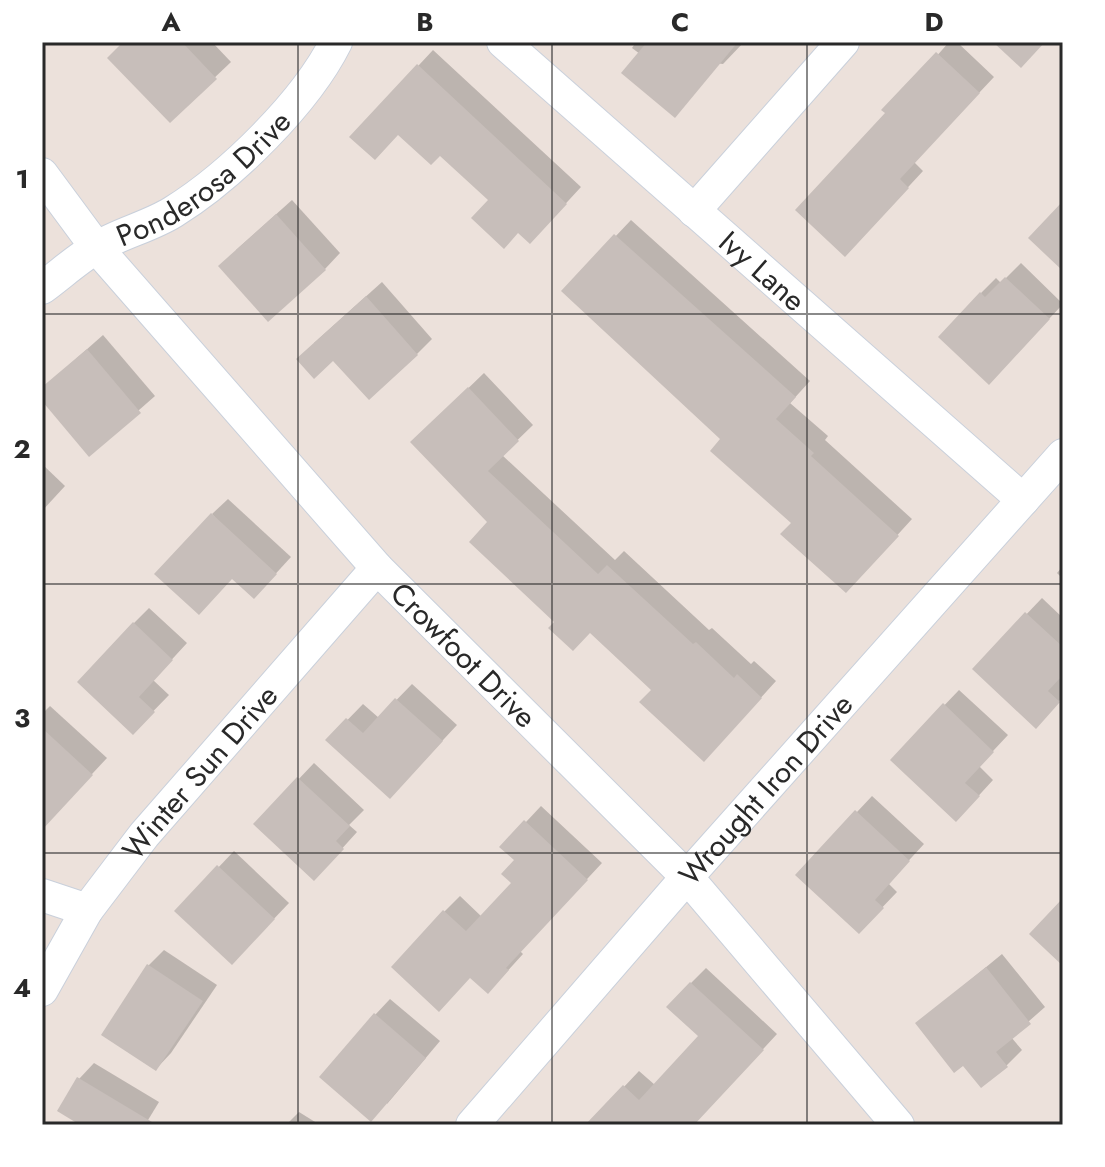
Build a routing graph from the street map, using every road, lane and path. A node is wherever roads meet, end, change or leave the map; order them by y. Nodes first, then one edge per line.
1 (336, 42) edge
2 (503, 42) edge
3 (843, 42) edge
4 (42, 174) edge
5 (694, 211) junction
6 (96, 247) junction
7 (42, 288) edge
8 (1063, 455) edge
9 (1023, 500) junction
10 (377, 568) junction
11 (687, 877) junction
12 (42, 895) edge
13 (87, 910) junction
14 (42, 990) edge
15 (472, 1125) edge
16 (898, 1125) edge

1 - 6 street, Ponderosa Drive
2 - 5 street, Ivy Lane
3 - 5 street
4 - 6 street, Crowfoot Drive
5 - 9 street, Ivy Lane
6 - 7 street, Ponderosa Drive
6 - 10 street, Crowfoot Drive
8 - 9 street, Wrought Iron Drive
9 - 11 street, Wrought Iron Drive
10 - 11 street, Crowfoot Drive
10 - 13 street, Winter Sun Drive
11 - 15 street, Wrought Iron Drive
11 - 16 street, Crowfoot Drive
12 - 13 street
13 - 14 street, Winter Sun Drive

